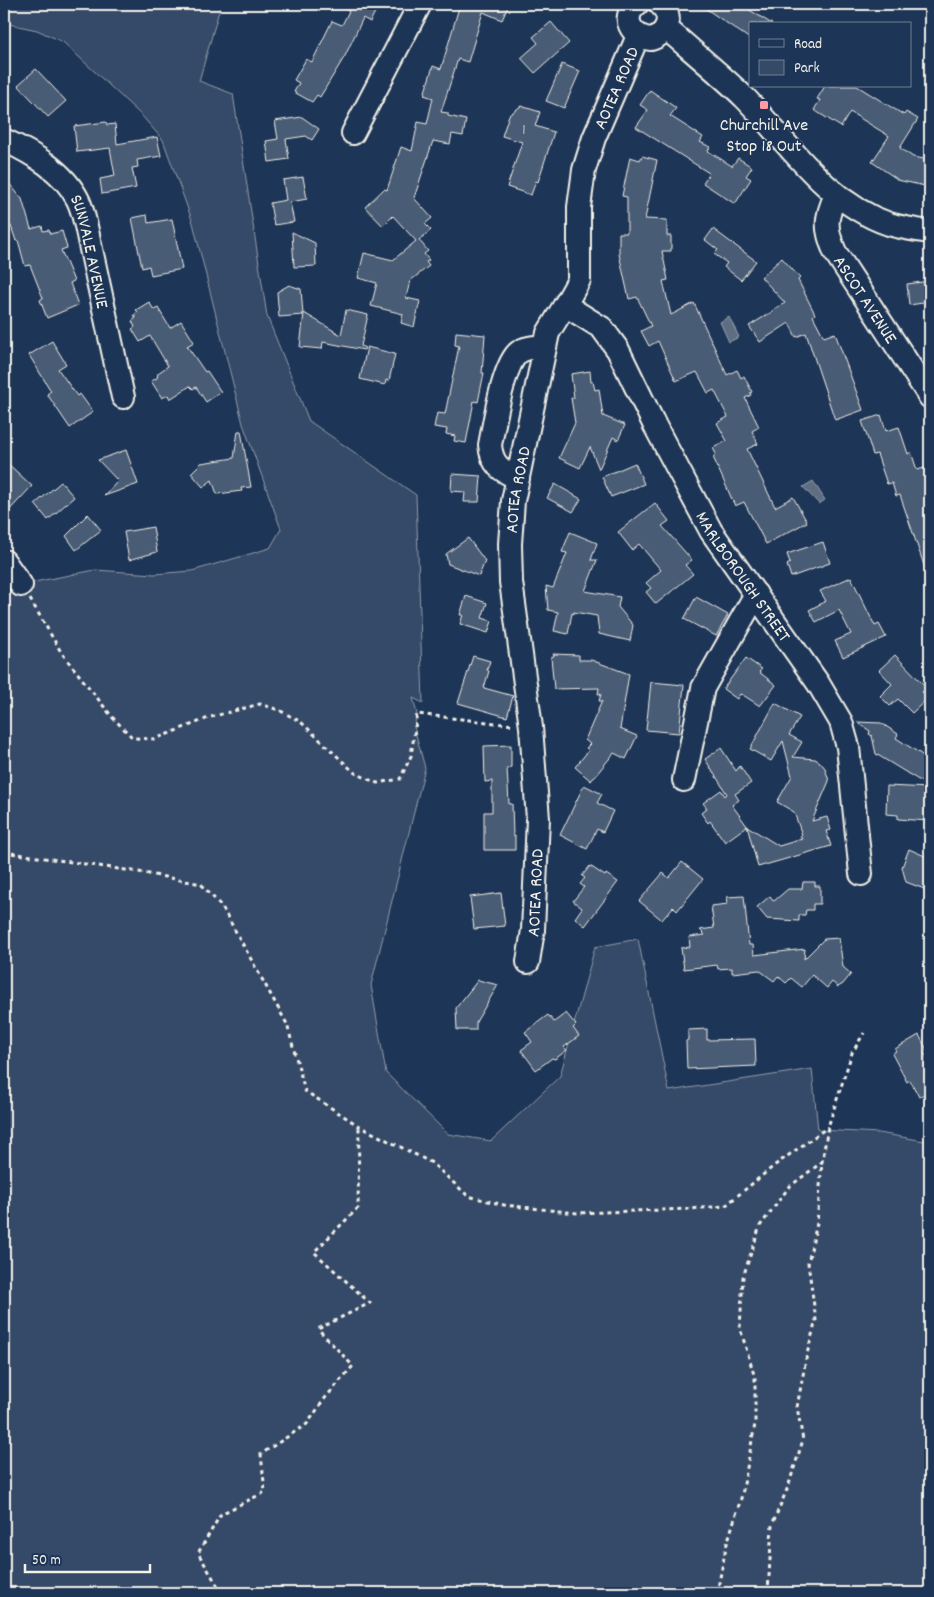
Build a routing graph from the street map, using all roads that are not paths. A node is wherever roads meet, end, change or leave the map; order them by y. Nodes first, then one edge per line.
1 (420, 4) edge
2 (660, 4) edge
3 (628, 6) edge
4 (666, 28) junction
5 (638, 36) junction
6 (353, 133) dead end
7 (4, 140) edge
8 (836, 195) junction
9 (930, 232) edge
10 (566, 306) junction
11 (545, 346) junction
12 (123, 397) dead end
13 (930, 398) edge
14 (518, 478) junction
15 (4, 561) edge
16 (21, 585) road end
17 (756, 594) junction
18 (684, 780) dead end
19 (861, 874) dead end
20 (528, 962) dead end

1 - 6 street
2 - 4 street
3 - 5 street
4 - 5 street
4 - 8 street
5 - 10 street, AOTEA ROAD
7 - 12 street, SUNVALE AVENUE
8 - 9 street
8 - 13 street, ASCOT AVENUE
10 - 11 street, AOTEA ROAD
10 - 17 street, MARLBOROUGH STREET
11 - 14 street, AOTEA ROAD
11 - 14 street
14 - 20 street, AOTEA ROAD
15 - 16 street
17 - 18 street
17 - 19 street, MARLBOROUGH STREET

